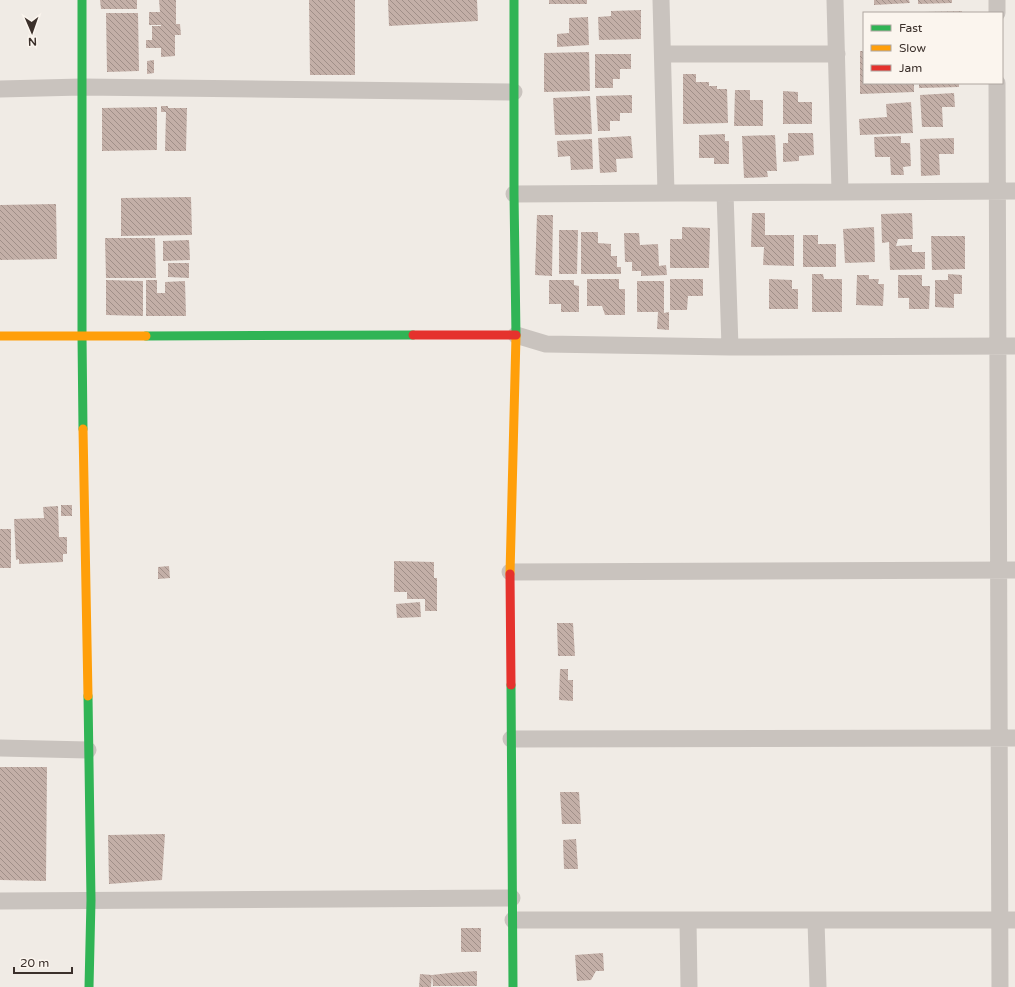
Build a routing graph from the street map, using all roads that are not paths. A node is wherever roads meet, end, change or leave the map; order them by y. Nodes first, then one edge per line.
1 (82, 0) edge
2 (514, 0) edge
3 (661, 0) edge
4 (836, 0) edge
5 (997, 0) edge
6 (997, 12) edge
7 (663, 54) junction
8 (837, 54) junction
9 (998, 84) edge
10 (82, 87) junction
11 (0, 89) edge
12 (514, 92) junction
13 (1015, 191) edge
14 (840, 192) junction
15 (998, 192) junction
16 (666, 193) junction
17 (725, 193) junction
18 (514, 194) junction
19 (516, 335) junction
20 (0, 336) edge
21 (82, 336) junction
22 (1007, 346) edge
23 (730, 347) junction
24 (1007, 570) edge
25 (510, 572) junction
26 (1007, 738) edge
27 (511, 739) junction
28 (0, 748) edge
29 (88, 750) junction
30 (512, 898) junction
31 (91, 900) junction
32 (0, 901) edge
33 (513, 920) junction
34 (688, 920) junction
35 (816, 920) junction
36 (1008, 920) edge
37 (88, 987) edge
38 (513, 987) edge
39 (689, 987) edge
40 (818, 987) edge
41 (1000, 987) edge

1 - 10 street
2 - 12 street
3 - 7 street
4 - 8 street
5 - 6 street
7 - 8 street
7 - 16 street
8 - 14 street
9 - 15 street
10 - 11 street
10 - 12 street
10 - 21 street
12 - 18 street
13 - 15 street
14 - 15 street
14 - 17 street
15 - 22 street
16 - 17 street
16 - 18 street
17 - 23 street
18 - 19 street
19 - 21 street
19 - 23 street
19 - 25 street
20 - 21 street
21 - 29 street
22 - 23 street
22 - 24 street
24 - 25 street
24 - 26 street
25 - 27 street
26 - 27 street
26 - 36 street
27 - 30 street
28 - 29 street
29 - 31 street
30 - 31 street
30 - 33 street
31 - 32 street
31 - 37 street
33 - 34 street
33 - 38 street
34 - 35 street
34 - 39 street
35 - 36 street
35 - 40 street
36 - 41 street

